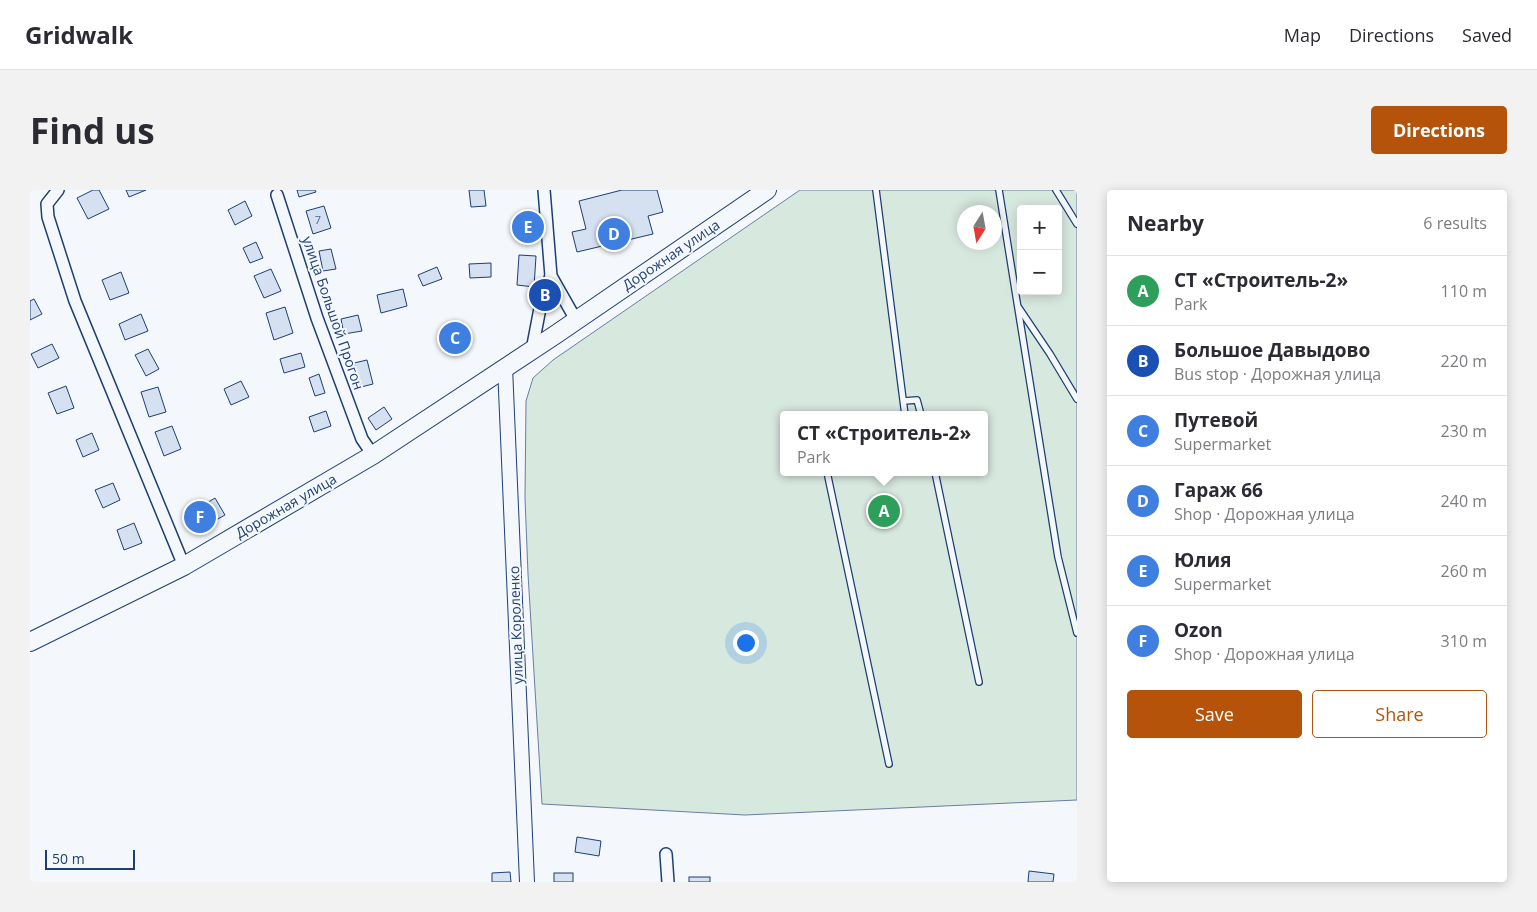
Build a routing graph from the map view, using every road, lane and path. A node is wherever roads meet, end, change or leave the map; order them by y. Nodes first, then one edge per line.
1 (58, 190) edge
2 (544, 190) edge
3 (767, 190) edge
4 (876, 190) edge
5 (999, 190) edge
6 (1056, 190) edge
7 (277, 196) dead end
8 (1077, 224) edge
9 (551, 276) junction
10 (1017, 306) junction
11 (576, 320) junction
12 (532, 350) junction
13 (506, 367) junction
14 (1077, 399) edge
15 (904, 401) junction
16 (904, 411) edge
17 (920, 411) edge
18 (373, 455) junction
19 (828, 476) edge
20 (935, 476) edge
21 (184, 566) junction
22 (1077, 633) edge
23 (30, 642) edge
24 (979, 682) dead end
25 (890, 764) dead end
26 (666, 854) dead end
27 (527, 882) edge
28 (668, 882) edge

1 - 21 street
2 - 9 street
3 - 11 main road, Дорожная улица
4 - 15 lane
5 - 10 lane
6 - 8 lane
7 - 18 street, улица Большой Прогон
9 - 11 street
9 - 12 street
10 - 14 lane
10 - 22 lane
11 - 12 main road, Дорожная улица
12 - 13 main road, Дорожная улица
13 - 18 main road, Дорожная улица
13 - 27 street, улица Короленко
15 - 16 lane
15 - 17 lane
18 - 21 main road, Дорожная улица
19 - 25 lane
20 - 24 lane
21 - 23 main road, Дорожная улица
26 - 28 street

